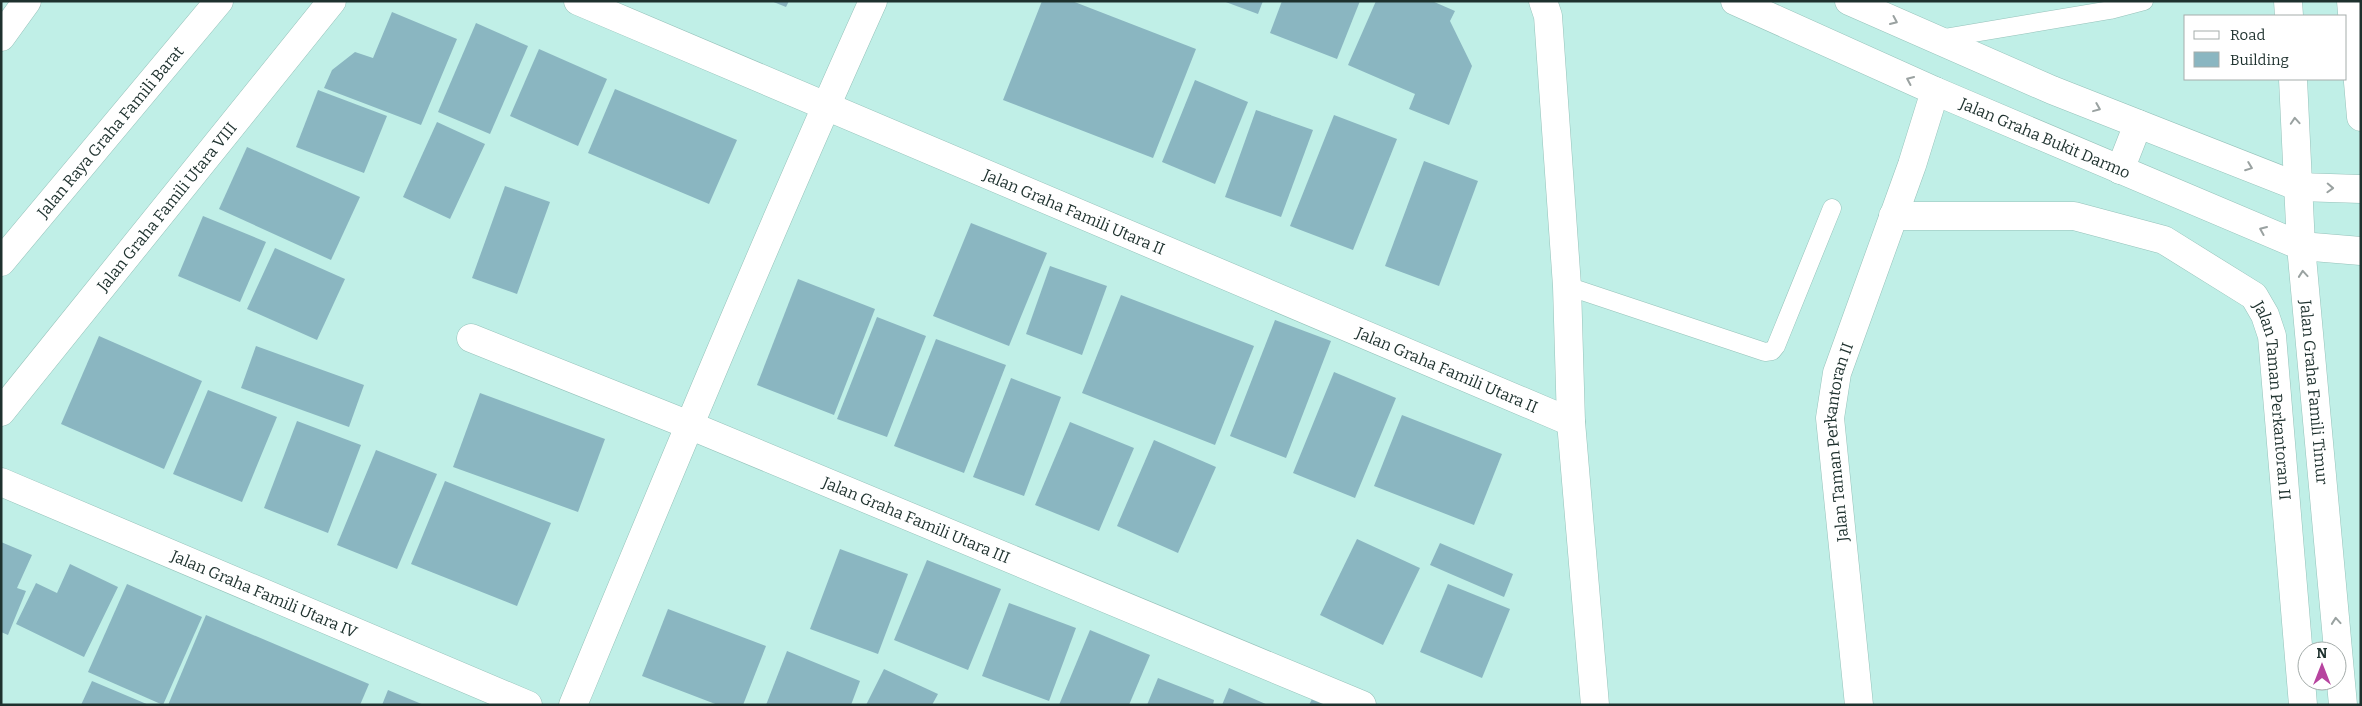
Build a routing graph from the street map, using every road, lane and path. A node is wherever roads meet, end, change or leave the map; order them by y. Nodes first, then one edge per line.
1 (27, 1) edge
2 (219, 1) edge
3 (332, 1) edge
4 (578, 1) edge
5 (873, 1) edge
6 (1543, 1) edge
7 (1735, 1) edge
8 (1849, 1) edge
9 (2144, 1) edge
10 (2288, 1) edge
11 (2351, 1) edge
12 (2289, 15) edge
13 (1, 37) edge
14 (1935, 40) junction
15 (2293, 80) edge
16 (1935, 91) junction
17 (826, 106) junction
18 (2361, 117) edge
19 (2138, 124) junction
20 (2120, 170) junction
21 (2299, 187) junction
22 (2361, 189) edge
23 (1832, 208) dead end
24 (1893, 216) junction
25 (2301, 246) junction
26 (2361, 251) edge
27 (1, 262) edge
28 (1567, 286) junction
29 (471, 338) dead end
30 (1, 412) edge
31 (1571, 422) junction
32 (689, 425) junction
33 (1, 482) edge
34 (528, 705) edge
35 (573, 705) edge
36 (1362, 705) edge
37 (1595, 705) edge
38 (1859, 705) edge
39 (2302, 705) edge
40 (2343, 705) edge

1 - 13 street
2 - 27 street, Jalan Raya Graha Famili Barat
3 - 30 street, Jalan Graha Famili Utara VIII
4 - 17 street, Jalan Graha Famili Utara II
5 - 17 street
6 - 28 street
16 -> 7 street, Jalan Graha Bukit Darmo
8 -> 14 street
9 - 14 lane
10 - 12 street
11 - 18 street
14 -> 19 street
21 -> 15 street, Jalan Graha Famili Timur
16 - 20 street, Jalan Graha Bukit Darmo
16 - 24 street, Jalan Taman Perkantoran II
17 - 31 street, Jalan Graha Famili Utara II
17 - 32 street
19 - 20 street
19 -> 21 street
25 -> 20 street, Jalan Graha Bukit Darmo
21 -> 22 street
21 - 25 street, Jalan Graha Famili Timur
23 - 28 lane
24 - 38 street, Jalan Taman Perkantoran II
24 - 39 street, Jalan Taman Perkantoran II
25 - 26 street, Jalan Graha Bukit Darmo
40 -> 25 street, Jalan Graha Famili Timur
28 - 31 street
29 - 32 street, Jalan Graha Famili Utara III
31 - 37 street
32 - 35 street
32 - 36 street, Jalan Graha Famili Utara III
33 - 34 street, Jalan Graha Famili Utara IV

